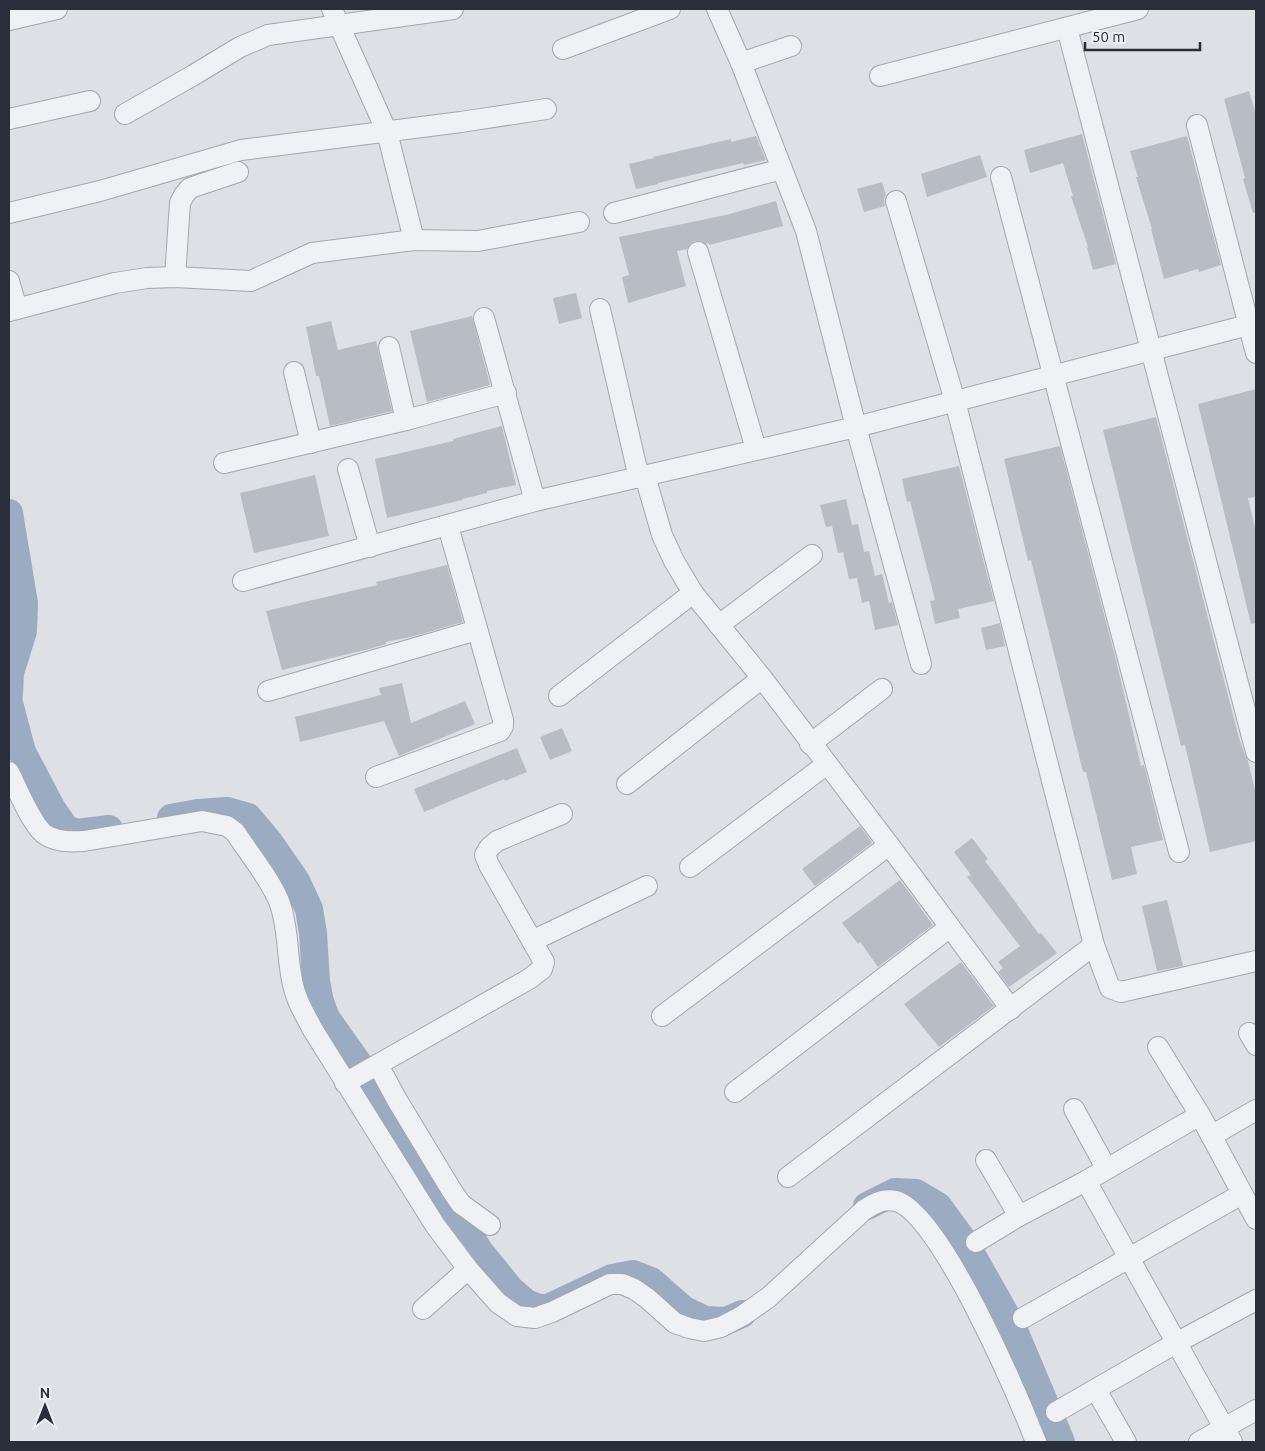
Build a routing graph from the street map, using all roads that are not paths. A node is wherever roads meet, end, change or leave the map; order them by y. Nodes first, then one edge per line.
1 (56, 9) edge
2 (454, 9) edge
3 (670, 9) edge
4 (717, 9) edge
5 (1138, 9) edge
6 (335, 17) edge
7 (9, 20) edge
8 (1067, 28) junction
9 (791, 46) dead end
10 (563, 49) dead end
11 (741, 63) junction
12 (880, 76) dead end
13 (90, 101) dead end
14 (546, 109) dead end
15 (125, 114) dead end
16 (9, 119) edge
17 (1196, 125) dead end
18 (387, 132) junction
19 (782, 169) junction
20 (238, 172) dead end
21 (1001, 177) dead end
22 (896, 201) dead end
23 (9, 213) edge
24 (614, 213) dead end
25 (579, 222) dead end
26 (414, 240) junction
27 (698, 252) dead end
28 (175, 277) junction
29 (9, 281) edge
30 (600, 309) dead end
31 (13, 310) edge
32 (484, 318) dead end
33 (1253, 324) edge
34 (389, 347) dead end
35 (1151, 350) junction
36 (1256, 353) edge
37 (294, 372) dead end
38 (1053, 375) junction
39 (506, 394) junction
40 (955, 401) junction
41 (406, 420) junction
42 (856, 427) junction
43 (310, 442) junction
44 (756, 449) junction
45 (224, 464) dead end
46 (348, 469) dead end
47 (642, 477) junction
48 (535, 501) junction
49 (448, 526) junction
50 (370, 547) junction
51 (812, 555) dead end
52 (243, 581) dead end
53 (693, 593) junction
54 (719, 625) junction
55 (477, 630) junction
56 (921, 664) dead end
57 (762, 678) junction
58 (882, 689) dead end
59 (268, 692) dead end
60 (559, 696) dead end
61 (810, 744) junction
62 (1256, 752) edge
63 (827, 764) junction
64 (9, 772) edge
65 (376, 777) dead end
66 (627, 784) dead end
67 (562, 814) dead end
68 (889, 846) junction
69 (1179, 852) dead end
70 (690, 867) dead end
71 (646, 886) dead end
72 (950, 927) junction
73 (532, 941) junction
74 (1094, 944) junction
75 (1256, 961) edge
76 (1011, 1009) junction
77 (662, 1016) dead end
78 (1158, 1047) dead end
79 (376, 1065) junction
80 (350, 1080) junction
81 (734, 1092) dead end
82 (1074, 1109) dead end
83 (1256, 1110) edge
84 (1200, 1115) junction
85 (1211, 1136) junction
86 (986, 1160) dead end
87 (1106, 1168) junction
88 (788, 1177) dead end
89 (1086, 1181) junction
90 (1251, 1207) edge
91 (1019, 1216) junction
92 (490, 1225) dead end
93 (976, 1242) dead end
94 (1130, 1258) junction
95 (468, 1269) junction
96 (1256, 1300) edge
97 (422, 1309) dead end
98 (1023, 1318) dead end
99 (1176, 1343) junction
100 (1096, 1390) junction
101 (1256, 1410) edge
102 (1056, 1412) dead end
103 (1228, 1435) edge
104 (1036, 1442) edge
105 (1126, 1442) edge
106 (1200, 1442) edge

1 - 7 street
2 - 6 street
3 - 10 street
4 - 11 street
5 - 8 street
6 - 15 street
6 - 18 street
8 - 12 street
8 - 35 street
9 - 11 street
11 - 19 street
13 - 16 street
14 - 18 street
17 - 33 street
18 - 23 street
18 - 26 street
19 - 24 street
19 - 42 street
20 - 28 street
21 - 38 street
22 - 40 street
25 - 26 street
26 - 28 street
27 - 44 street
28 - 31 street
29 - 31 street
30 - 47 street
32 - 39 street
33 - 35 street
33 - 36 street
34 - 41 street
35 - 38 street
35 - 62 street
37 - 43 street
38 - 40 street
38 - 69 street
39 - 41 street
39 - 48 street
40 - 42 street
40 - 74 street
41 - 43 street
42 - 44 street
42 - 56 street
43 - 45 street
44 - 47 street
46 - 50 street
47 - 48 street
47 - 53 street
48 - 49 street
49 - 50 street
49 - 55 street
50 - 52 street
51 - 54 street
53 - 54 street
53 - 60 street
54 - 57 street
55 - 59 street
55 - 65 street
57 - 61 street
57 - 66 street
58 - 61 street
61 - 63 street
63 - 68 street
63 - 70 street
64 - 80 street
67 - 73 street
68 - 72 street
68 - 77 street
71 - 73 street
72 - 76 street
72 - 81 street
73 - 79 street
74 - 75 street
74 - 76 street
76 - 88 street
78 - 84 street
79 - 80 street
79 - 92 street
80 - 95 street
82 - 87 street
83 - 85 street
84 - 85 street
84 - 87 street
85 - 90 street
86 - 91 street
87 - 89 street
89 - 91 street
89 - 94 street
90 - 94 street
91 - 93 street
94 - 98 street
94 - 99 street
95 - 97 street
95 - 104 street
96 - 99 street
99 - 100 street
99 - 103 street
100 - 102 street
100 - 105 street
101 - 103 street
103 - 106 street

